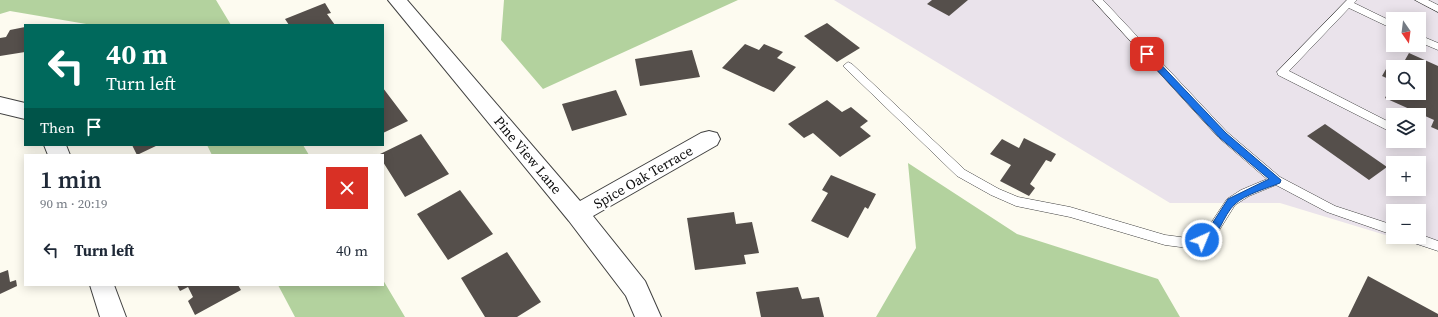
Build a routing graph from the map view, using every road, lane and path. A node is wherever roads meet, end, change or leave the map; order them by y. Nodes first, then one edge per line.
1 (397, 0) edge
2 (1098, 0) edge
3 (1420, 0) edge
4 (1350, 2) edge
5 (1438, 9) edge
6 (1386, 22) edge
7 (1426, 41) edge
8 (1438, 47) edge
9 (848, 66) dead end
10 (0, 105) edge
11 (24, 111) edge
12 (1386, 125) edge
13 (709, 139) dead end
14 (1276, 180) junction
15 (578, 214) junction
16 (1386, 228) edge
17 (1426, 242) edge
18 (1438, 246) edge
19 (102, 286) edge
20 (113, 317) edge
21 (648, 317) edge

1 - 15 street, Pine View Lane
2 - 14 lane
3 - 5 lane
4 - 6 lane
4 - 12 lane
7 - 8 lane
9 - 14 lane
10 - 11 street
13 - 15 street, Spice Oak Terrace
14 - 16 lane
15 - 21 street, Pine View Lane
17 - 18 lane
19 - 20 street

